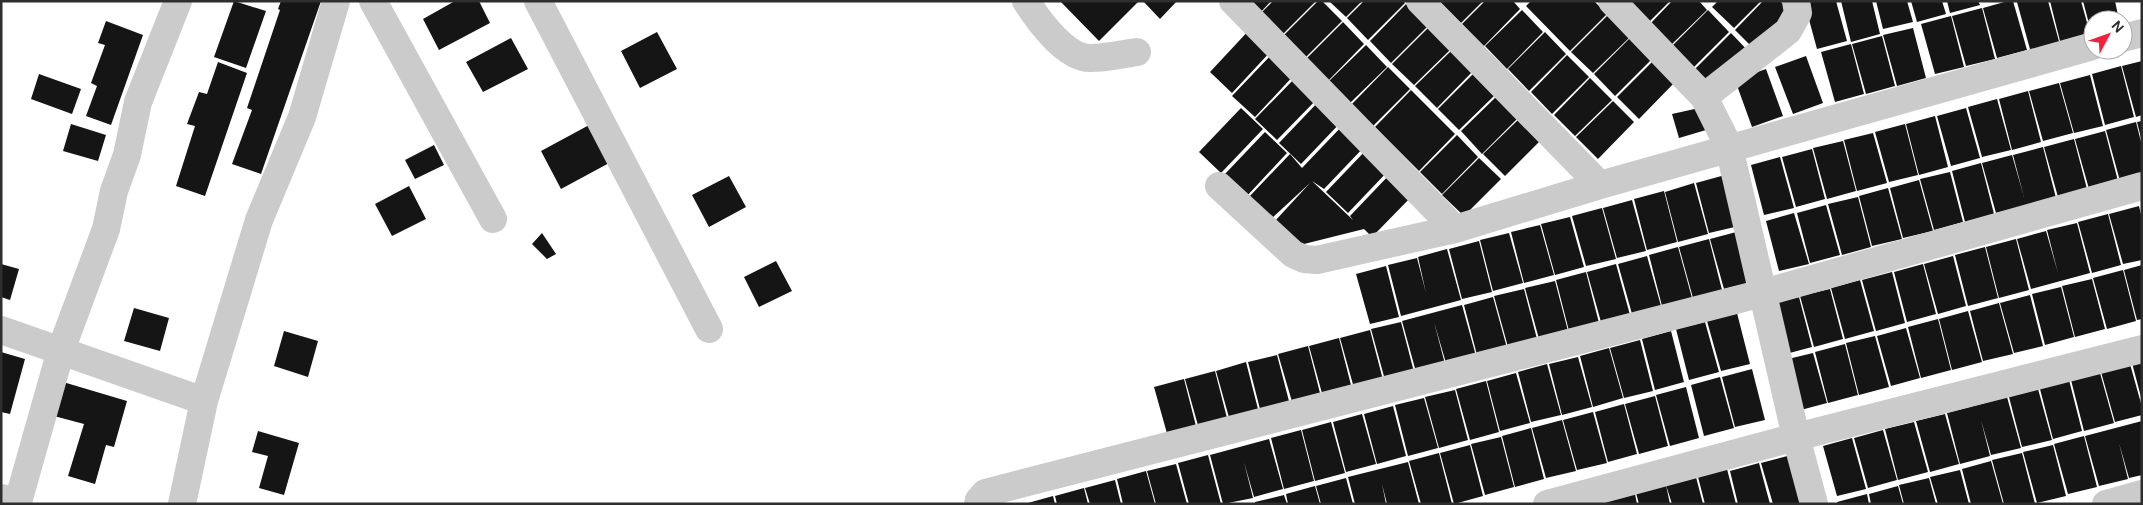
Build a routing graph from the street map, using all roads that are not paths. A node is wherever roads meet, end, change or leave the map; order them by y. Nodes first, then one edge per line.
1 (178, 1) edge
2 (336, 1) edge
3 (373, 1) edge
4 (538, 1) edge
5 (1026, 1) edge
6 (1233, 1) edge
7 (1420, 1) edge
8 (1612, 1) edge
9 (1796, 1) edge
10 (2083, 49) edge
11 (1138, 52) dead end
12 (1704, 97) junction
13 (1729, 148) junction
14 (1600, 185) junction
15 (1219, 186) dead end
16 (2142, 186) edge
17 (493, 218) dead end
18 (1455, 229) junction
19 (1764, 293) junction
20 (709, 329) dead end
21 (1, 330) edge
22 (2142, 349) edge
23 (61, 350) junction
24 (204, 401) junction
25 (1796, 437) junction
26 (2142, 494) edge
27 (15, 501) edge
28 (182, 504) edge
29 (978, 504) edge
30 (1548, 504) edge
31 (1814, 504) edge
32 (2106, 504) edge

1 - 23 street
2 - 24 street
3 - 17 street
4 - 20 street
5 - 11 street
6 - 18 street
7 - 14 street
8 - 12 street
9 - 12 street
10 - 13 street
12 - 13 street
13 - 14 street
13 - 19 street
14 - 18 street
15 - 18 street
16 - 19 street
19 - 25 street
19 - 29 street
21 - 23 street
22 - 25 street
23 - 24 street
23 - 27 street
24 - 28 street
25 - 30 street
25 - 31 street
26 - 32 street

